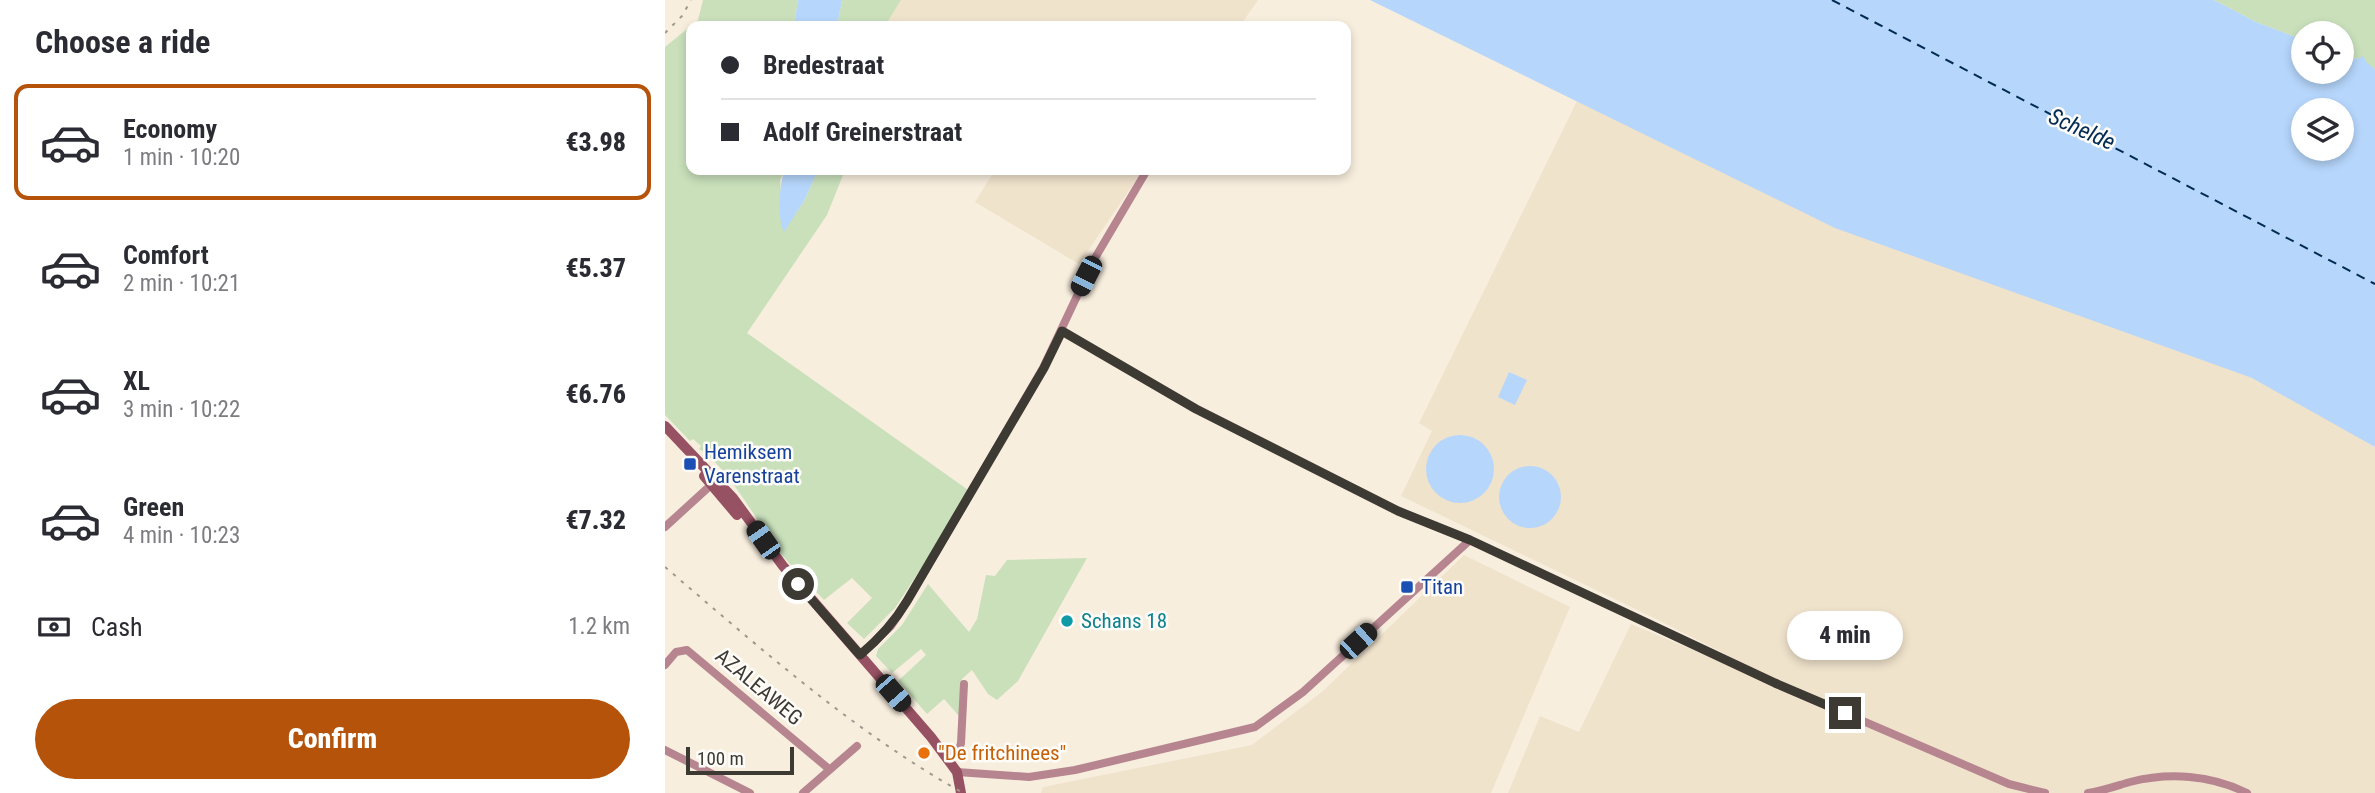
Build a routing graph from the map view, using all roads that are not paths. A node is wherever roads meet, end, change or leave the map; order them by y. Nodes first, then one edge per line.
1 (1144, 175) edge
2 (1062, 331) junction
3 (665, 426) edge
4 (665, 431) edge
5 (711, 485) junction
6 (665, 527) edge
7 (1470, 540) junction
8 (783, 566) junction
9 (860, 655) junction
10 (665, 665) edge
11 (964, 684) dead end
12 (857, 746) dead end
13 (665, 750) edge
14 (947, 757) junction
15 (829, 769) junction
16 (957, 772) junction
17 (750, 793) edge
18 (803, 793) edge
19 (961, 793) edge
20 (2045, 793) edge
21 (2088, 793) edge
22 (2247, 793) edge

1 - 2 street
2 - 7 street
2 - 9 street
3 - 8 main road
4 - 5 main road
5 - 6 street
5 - 8 main road
7 - 16 street
7 - 20 street
8 - 9 main road
9 - 14 main road
10 - 15 street, AZALEAWEG
11 - 14 street
12 - 15 street
13 - 17 street
14 - 16 main road
15 - 18 street
16 - 19 main road
21 - 22 street

